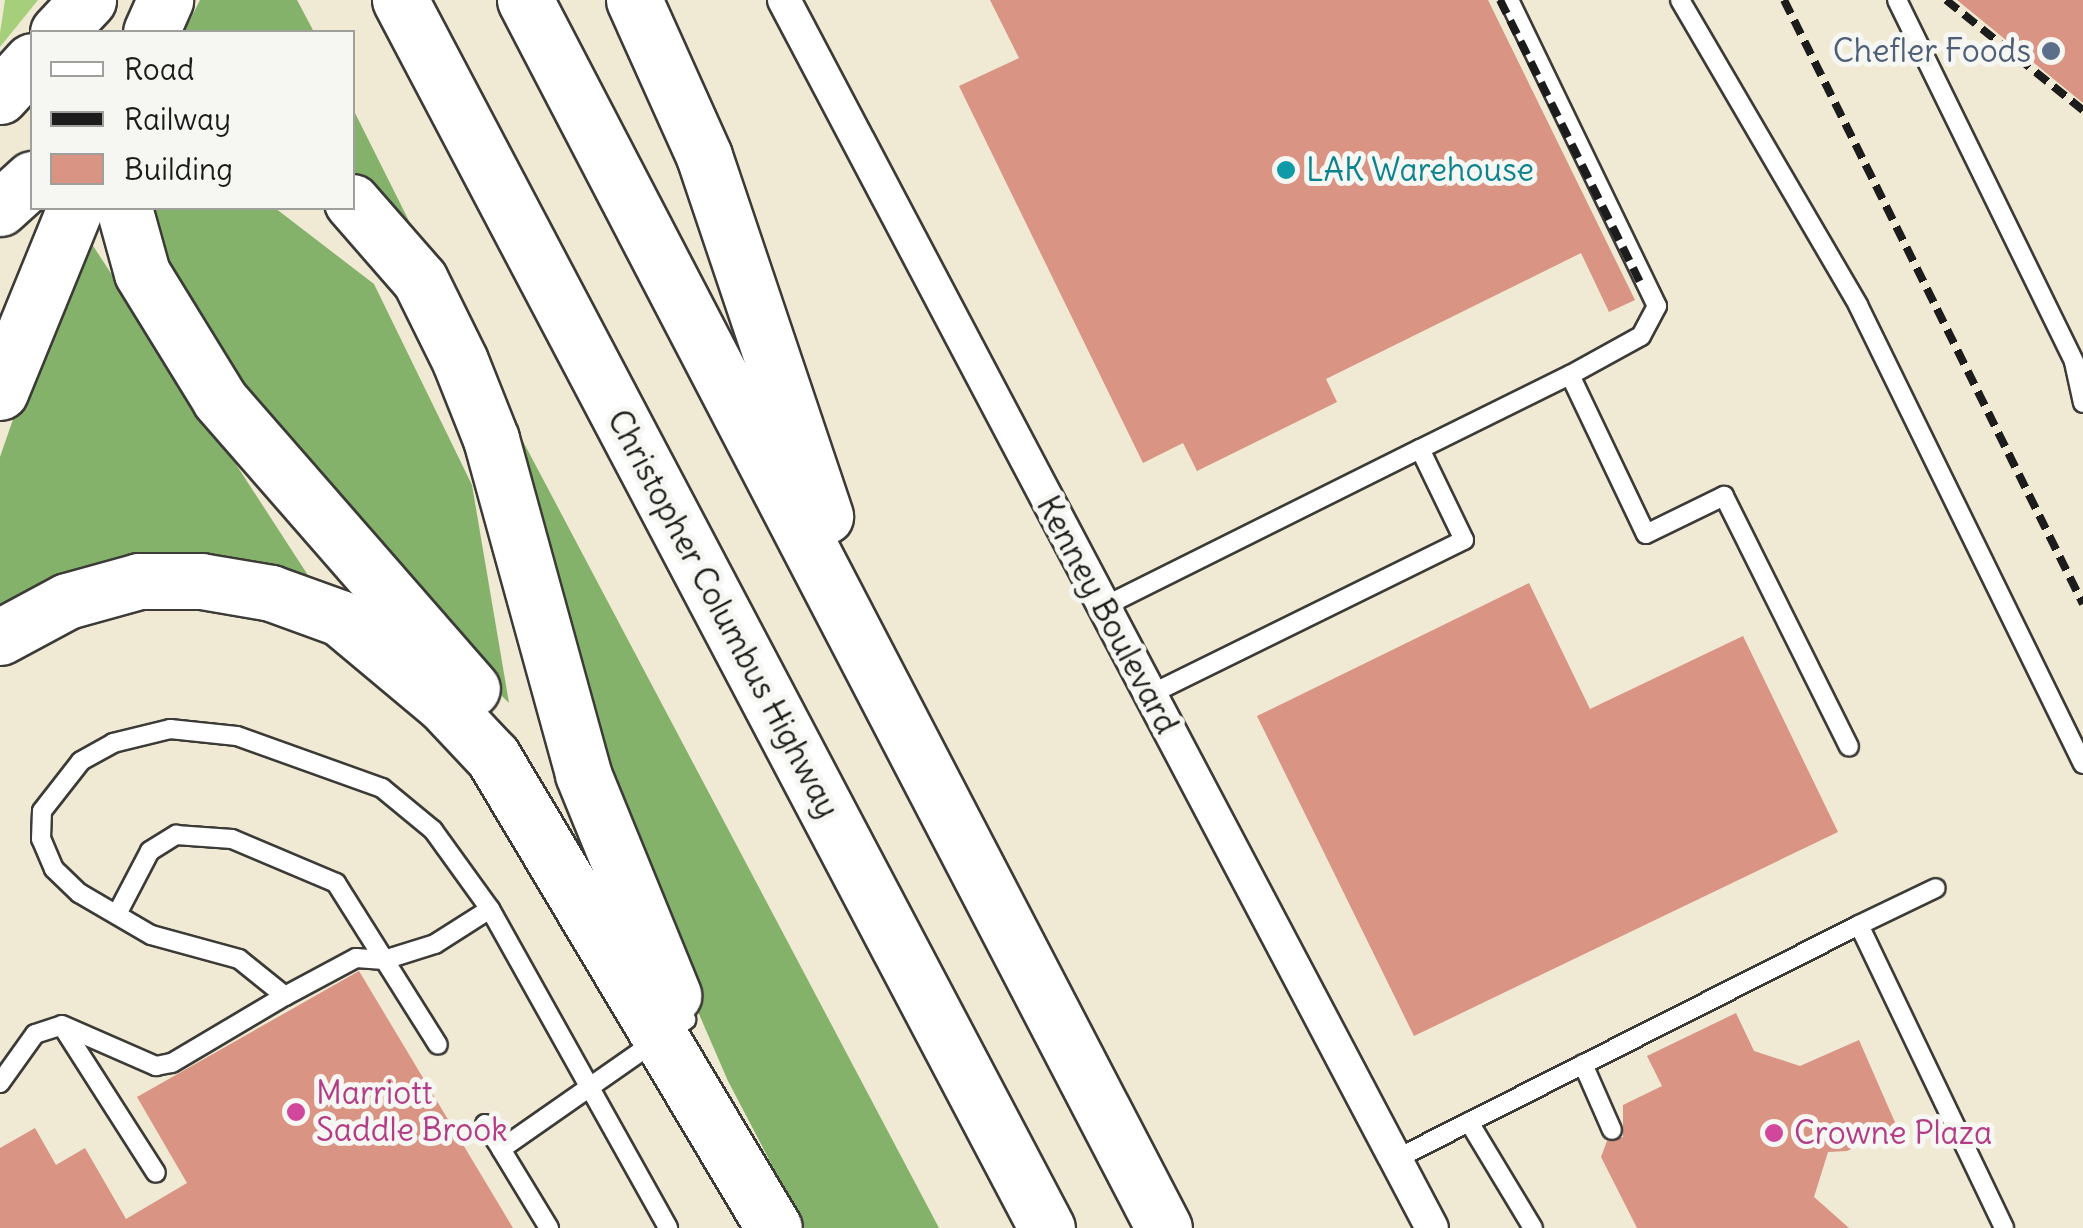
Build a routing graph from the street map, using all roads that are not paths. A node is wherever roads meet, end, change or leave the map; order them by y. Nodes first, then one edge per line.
1 (88, 0) edge
2 (166, 0) edge
3 (400, 0) edge
4 (525, 0) edge
5 (634, 0) edge
6 (784, 0) edge
7 (1509, 0) edge
8 (1680, 0) edge
9 (1897, 0) edge
10 (60, 30) edge
11 (151, 30) edge
12 (30, 181) edge
13 (355, 204) edge
14 (0, 208) edge
15 (74, 210) edge
16 (125, 210) edge
17 (1570, 374) junction
18 (0, 392) edge
19 (2083, 404) edge
20 (1420, 449) junction
21 (1103, 607) junction
22 (0, 638) edge
23 (880, 680) junction
24 (1149, 694) junction
25 (1849, 748) dead end
26 (2083, 764) edge
27 (1936, 888) dead end
28 (490, 909) junction
29 (117, 914) junction
30 (1859, 926) junction
31 (384, 960) junction
32 (656, 960) junction
33 (285, 996) junction
34 (62, 1025) junction
35 (674, 1028) junction
36 (438, 1045) dead end
37 (1584, 1064) junction
38 (0, 1083) edge
39 (592, 1084) junction
40 (1469, 1122) junction
41 (484, 1124) dead end
42 (1612, 1130) dead end
43 (501, 1149) junction
44 (1394, 1160) junction
45 (156, 1174) dead end
46 (767, 1214) edge
47 (549, 1228) edge
48 (668, 1228) edge
49 (1047, 1228) edge
50 (1164, 1228) edge
51 (1432, 1228) edge
52 (1533, 1228) edge
53 (2004, 1228) edge

1 - 10 highway
2 - 11 highway
3 - 49 highway, Christopher Columbus Highway
4 - 23 highway
5 - 23 highway
6 - 21 street, Kenney Boulevard
7 - 17 lane
8 - 26 lane
9 - 19 lane
12 - 14 highway
13 - 32 highway
15 - 18 highway
16 - 32 highway
17 - 20 lane
17 - 25 lane
20 - 21 lane
20 - 24 lane
21 - 24 street, Kenney Boulevard
22 - 35 highway
23 - 50 highway
24 - 44 street, Kenney Boulevard
27 - 30 lane
28 - 29 lane
28 - 31 lane
28 - 39 lane
29 - 31 lane
29 - 33 lane
30 - 37 lane
30 - 53 lane
31 - 33 lane
31 - 36 lane
32 - 35 highway
33 - 34 lane
34 - 38 lane
34 - 45 lane
35 - 39 lane
35 - 46 highway
37 - 40 lane
37 - 42 lane
39 - 43 lane
39 - 48 lane
40 - 44 lane
40 - 52 lane
41 - 43 lane
43 - 47 lane
44 - 51 street, Kenney Boulevard

